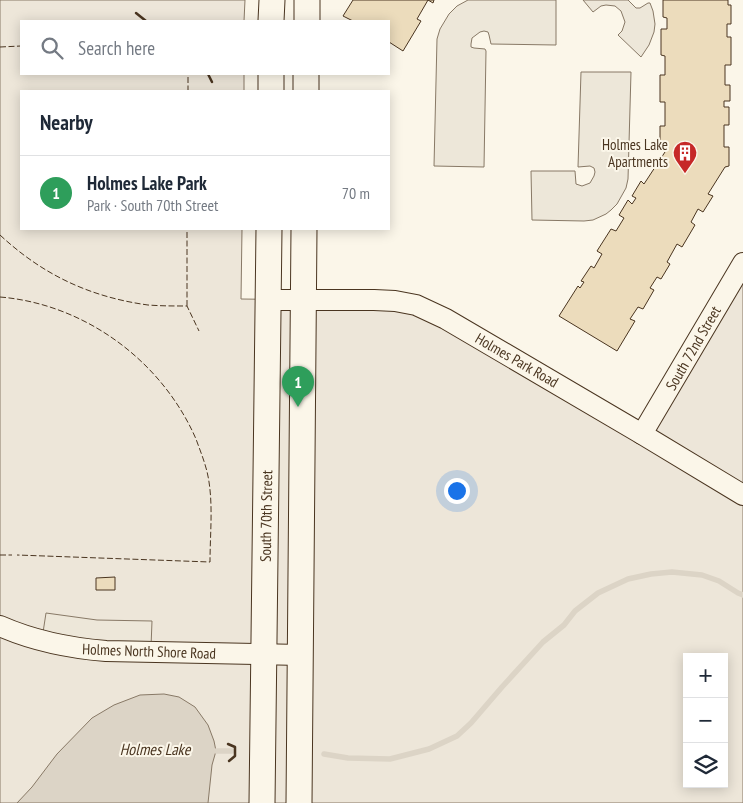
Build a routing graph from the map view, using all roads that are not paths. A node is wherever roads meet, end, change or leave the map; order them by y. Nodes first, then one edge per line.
1 (272, 0) edge
2 (307, 0) edge
3 (271, 20) edge
4 (307, 20) edge
5 (271, 75) edge
6 (306, 75) edge
7 (270, 90) edge
8 (306, 90) edge
9 (269, 230) edge
10 (304, 230) edge
11 (743, 262) edge
12 (268, 300) junction
13 (303, 300) junction
14 (642, 434) junction
15 (743, 495) edge
16 (0, 626) edge
17 (264, 654) junction
18 (301, 655) junction
19 (262, 803) edge
20 (299, 803) edge

1 - 3 main road
2 - 4 main road
5 - 7 main road
6 - 8 main road
9 - 12 main road, South 70th Street
10 - 13 main road
11 - 14 street, South 72nd Street
12 - 13 street, Holmes Park Road
12 - 17 main road, South 70th Street
13 - 14 street, Holmes Park Road
13 - 18 main road
14 - 15 street, Holmes Park Road
16 - 17 street, Holmes North Shore Road
17 - 18 street, Holmes North Shore Road
17 - 19 main road, South 70th Street
18 - 20 main road

